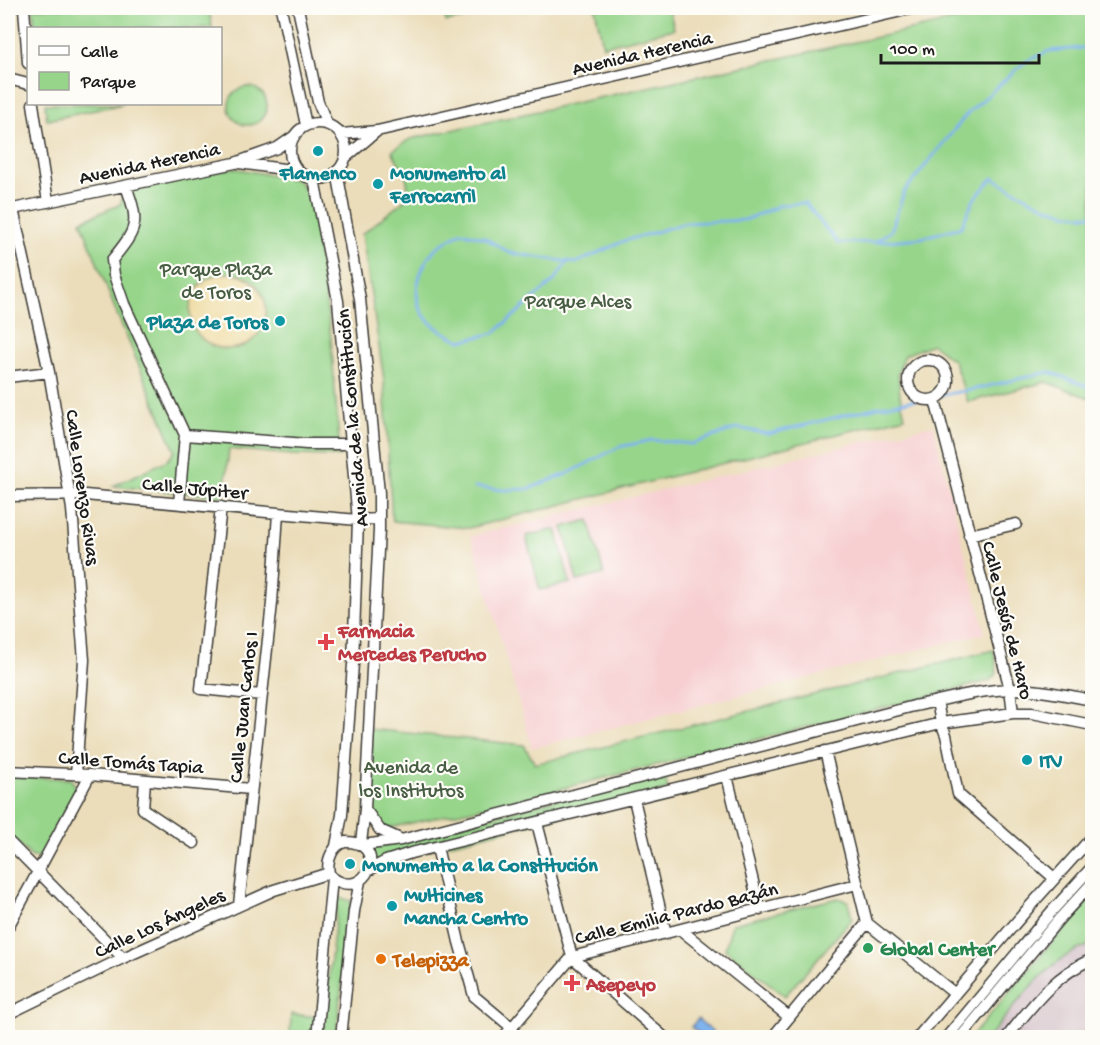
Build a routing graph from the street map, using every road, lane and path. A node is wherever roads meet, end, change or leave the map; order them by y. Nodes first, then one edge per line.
1 (22, 8) edge
2 (281, 8) edge
3 (298, 8) edge
4 (915, 8) edge
5 (27, 54) edge
6 (8, 79) edge
7 (27, 84) edge
8 (33, 105) edge
9 (327, 124) junction
10 (306, 125) junction
11 (377, 131) junction
12 (340, 134) junction
13 (293, 137) junction
14 (345, 158) junction
15 (236, 163) junction
16 (298, 171) junction
17 (337, 171) junction
18 (314, 179) junction
19 (126, 186) junction
20 (48, 202) junction
21 (10, 210) edge
22 (49, 372) junction
23 (8, 377) edge
24 (934, 400) dead end
25 (185, 435) junction
26 (353, 444) junction
27 (70, 495) junction
28 (8, 496) edge
29 (179, 503) junction
30 (221, 507) junction
31 (278, 513) junction
32 (379, 519) junction
33 (358, 520) junction
34 (1016, 524) dead end
35 (969, 535) junction
36 (1010, 689) junction
37 (261, 695) junction
38 (1092, 700) edge
39 (937, 701) junction
40 (1013, 713) junction
41 (941, 723) junction
42 (1092, 725) edge
43 (825, 751) junction
44 (8, 771) edge
45 (664, 771) junction
46 (76, 774) junction
47 (90, 775) junction
48 (727, 776) junction
49 (145, 780) junction
50 (251, 789) junction
51 (668, 790) junction
52 (634, 799) junction
53 (365, 809) junction
54 (537, 823) junction
55 (1092, 837) edge
56 (401, 840) junction
57 (8, 841) edge
58 (194, 843) dead end
59 (362, 844) junction
60 (336, 846) junction
61 (437, 847) junction
62 (1092, 867) edge
63 (38, 870) junction
64 (369, 870) junction
65 (331, 876) junction
66 (1054, 878) junction
67 (360, 881) junction
68 (1092, 883) edge
69 (857, 884) junction
70 (239, 905) junction
71 (760, 910) junction
72 (867, 923) junction
73 (8, 927) edge
74 (681, 930) junction
75 (666, 934) junction
76 (572, 957) junction
77 (123, 958) junction
78 (1092, 959) edge
79 (955, 994) junction
80 (8, 1014) edge
81 (789, 1017) junction
82 (512, 1027) junction
83 (316, 1038) edge
84 (341, 1038) edge
85 (503, 1038) edge
86 (665, 1038) edge
87 (772, 1038) edge
88 (917, 1038) edge
89 (946, 1038) edge
90 (960, 1038) edge
91 (1006, 1038) edge

1 - 5 street
2 - 10 street
3 - 9 street
4 - 11 street, Avenida Herencia
6 - 7 street
8 - 20 street
9 - 10 street
9 - 12 street
10 - 13 street, Avenida Herencia
11 - 12 street, Avenida Herencia
11 - 14 street, Avenida Herencia
12 - 14 street
13 - 15 street, Avenida Herencia
13 - 16 street
14 - 17 street, Avenida Herencia
15 - 16 street
15 - 19 street, Avenida Herencia
16 - 18 street
17 - 18 street
17 - 32 street, Avenida de la Constitución
18 - 26 street, Avenida de la Constitución
19 - 20 street, Avenida Herencia
19 - 25 street
20 - 21 street, Avenida Herencia
21 - 22 street, Calle Lorenzo Rivas
22 - 23 street
22 - 27 street, Calle Lorenzo Rivas
24 - 35 street, Calle Jesús de Haro
25 - 26 street
25 - 29 street
26 - 33 street, Avenida de la Constitución
27 - 28 street, Calle Júpiter
27 - 29 street, Calle Júpiter
27 - 46 street, Calle Lorenzo Rivas
29 - 30 street, Calle Júpiter
30 - 31 street, Calle Júpiter
30 - 37 street
31 - 33 street, Calle Júpiter
31 - 37 street, Calle Juan Carlos I
32 - 33 street, Calle Júpiter
32 - 53 street, Avenida de la Constitución
33 - 60 street, Avenida de la Constitución
34 - 35 street, Calle Jesús de Haro
35 - 36 street, Calle Jesús de Haro
36 - 38 street
36 - 39 street
36 - 40 street, Calle Jesús de Haro
37 - 50 street, Calle Juan Carlos I
39 - 41 street
39 - 45 street
40 - 41 street
40 - 42 street
41 - 43 street
41 - 66 street
43 - 48 street
43 - 69 street
44 - 46 street, Calle Tomás Tapia
45 - 51 street
45 - 56 street
46 - 47 street, Calle Tomás Tapia
47 - 49 street, Calle Tomás Tapia
47 - 63 street
48 - 51 street
48 - 71 street
49 - 50 street, Calle Tomás Tapia
49 - 58 street
50 - 70 street, Calle Juan Carlos I
51 - 52 street
52 - 54 street
52 - 75 street
53 - 56 street
53 - 59 street, Avenida de la Constitución
54 - 61 street
54 - 76 street
55 - 66 street
56 - 59 street
57 - 63 street
59 - 60 street
59 - 64 street
60 - 65 street
61 - 64 street
61 - 82 street
62 - 89 street
63 - 73 street
63 - 77 street
64 - 67 street
65 - 67 street
65 - 70 street, Calle Los Ángeles
65 - 83 street
66 - 79 street
67 - 84 street
68 - 90 street
69 - 71 street, Calle Emilia Pardo Bazán
69 - 72 street
70 - 77 street, Calle Los Ángeles
71 - 74 street, Calle Emilia Pardo Bazán
72 - 79 street
72 - 81 street
74 - 75 street, Calle Emilia Pardo Bazán
74 - 81 street
75 - 76 street, Calle Emilia Pardo Bazán
76 - 82 street, Calle Emilia Pardo Bazán
76 - 86 street
77 - 80 street, Calle Los Ángeles
78 - 91 street
79 - 88 street
81 - 87 street
82 - 85 street, Calle Emilia Pardo Bazán

